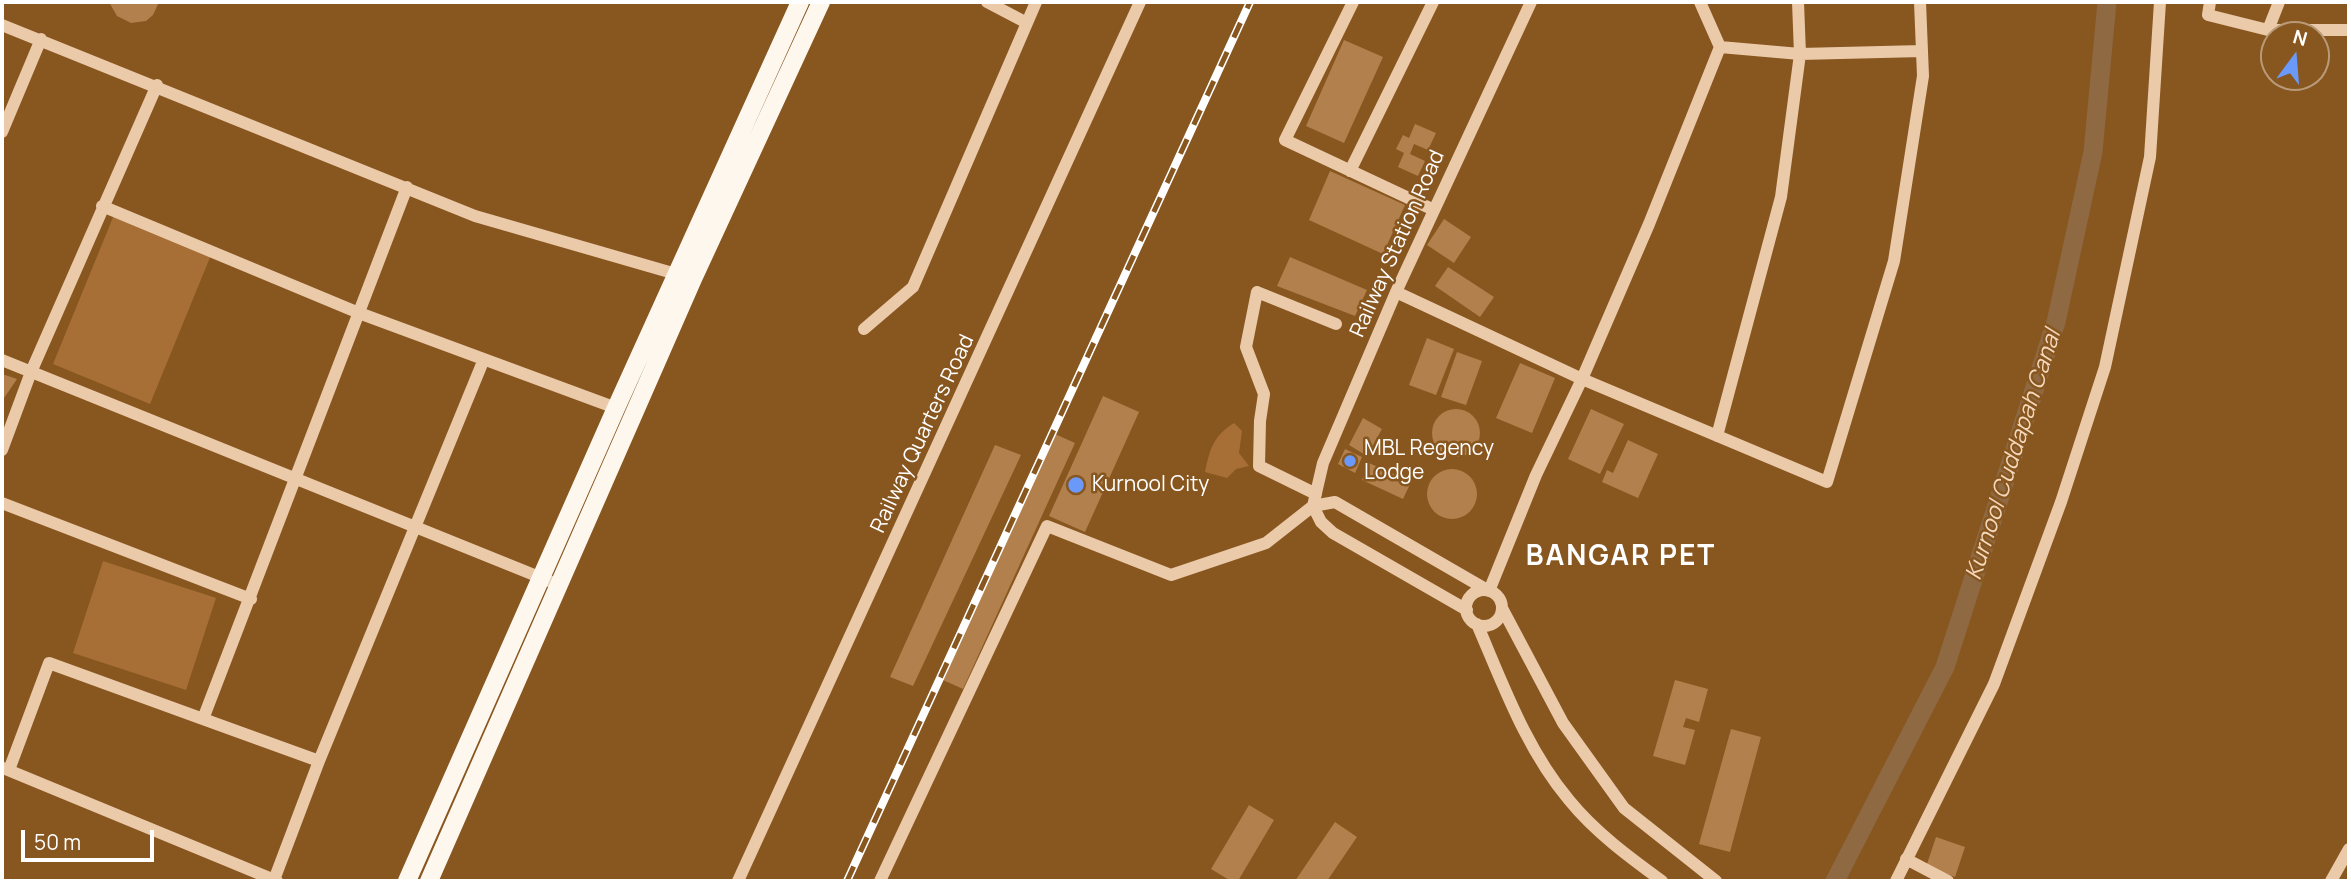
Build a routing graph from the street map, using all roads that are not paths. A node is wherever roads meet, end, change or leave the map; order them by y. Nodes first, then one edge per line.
1 (800, 2) edge
2 (821, 2) edge
3 (987, 2) edge
4 (1140, 2) edge
5 (1353, 2) edge
6 (1433, 2) edge
7 (1531, 2) edge
8 (1798, 2) edge
9 (1920, 2) edge
10 (2160, 2) edge
11 (2210, 2) edge
12 (2279, 2) edge
13 (1031, 3) edge
14 (1699, 3) edge
15 (2272, 21) edge
16 (1027, 23) junction
17 (2, 25) edge
18 (2260, 28) edge
19 (2330, 30) edge
20 (2349, 30) edge
21 (41, 38) junction
22 (1720, 47) junction
23 (1922, 51) junction
24 (1800, 54) junction
25 (158, 85) junction
26 (2, 132) edge
27 (1350, 171) junction
28 (407, 187) junction
29 (102, 206) junction
30 (1434, 210) junction
31 (685, 277) junction
32 (1395, 292) junction
33 (359, 313) junction
34 (1336, 324) dead end
35 (864, 329) dead end
36 (484, 359) junction
37 (2, 360) edge
38 (31, 372) junction
39 (1582, 379) junction
40 (615, 408) junction
41 (1717, 436) junction
42 (2, 450) edge
43 (296, 480) junction
44 (1314, 500) junction
45 (2, 503) edge
46 (415, 529) junction
47 (541, 578) junction
48 (559, 585) junction
49 (1489, 591) junction
50 (251, 599) junction
51 (1502, 608) junction
52 (1466, 610) junction
53 (1477, 624) junction
54 (203, 719) junction
55 (319, 761) junction
56 (5, 769) edge
57 (2349, 849) edge
58 (1906, 859) junction
59 (276, 881) edge
60 (408, 881) edge
61 (429, 881) edge
62 (738, 881) edge
63 (880, 881) edge
64 (1662, 881) edge
65 (1716, 881) edge
66 (1896, 881) edge
67 (1948, 881) edge
68 (2331, 881) edge

1 - 31 main road
2 - 31 main road
3 - 16 street
4 - 62 street, Railway Quarters Road
5 - 27 street
6 - 27 street
7 - 30 street, Railway Station Road
8 - 24 street
9 - 23 street
10 - 58 street
11 - 18 street
12 - 15 street
13 - 16 street
14 - 22 street
16 - 35 street
17 - 21 street
19 - 20 street
21 - 25 street
21 - 26 street
22 - 24 street
22 - 39 street
23 - 24 street
23 - 41 street
24 - 41 street
25 - 28 street
25 - 29 street
27 - 30 street
28 - 31 street
28 - 33 street
29 - 33 street
29 - 38 street
30 - 32 street, Railway Station Road
31 - 40 main road
31 - 48 main road
32 - 39 street
32 - 44 street, Railway Station Road
33 - 36 street
33 - 43 street
34 - 44 street
36 - 40 street
36 - 46 street
37 - 38 street
38 - 42 street
38 - 43 street
39 - 41 street
39 - 49 street
40 - 47 main road
43 - 46 street
43 - 50 street
44 - 49 street
44 - 52 street
44 - 63 street
45 - 50 street
46 - 47 street
46 - 55 street
47 - 48 street
47 - 60 main road
48 - 61 main road
49 - 51 street
49 - 52 street
50 - 54 street
51 - 53 street
51 - 65 street
52 - 53 street
53 - 64 street
54 - 55 street
54 - 56 street
55 - 59 street
56 - 59 street
57 - 68 street
58 - 66 street
58 - 67 street

